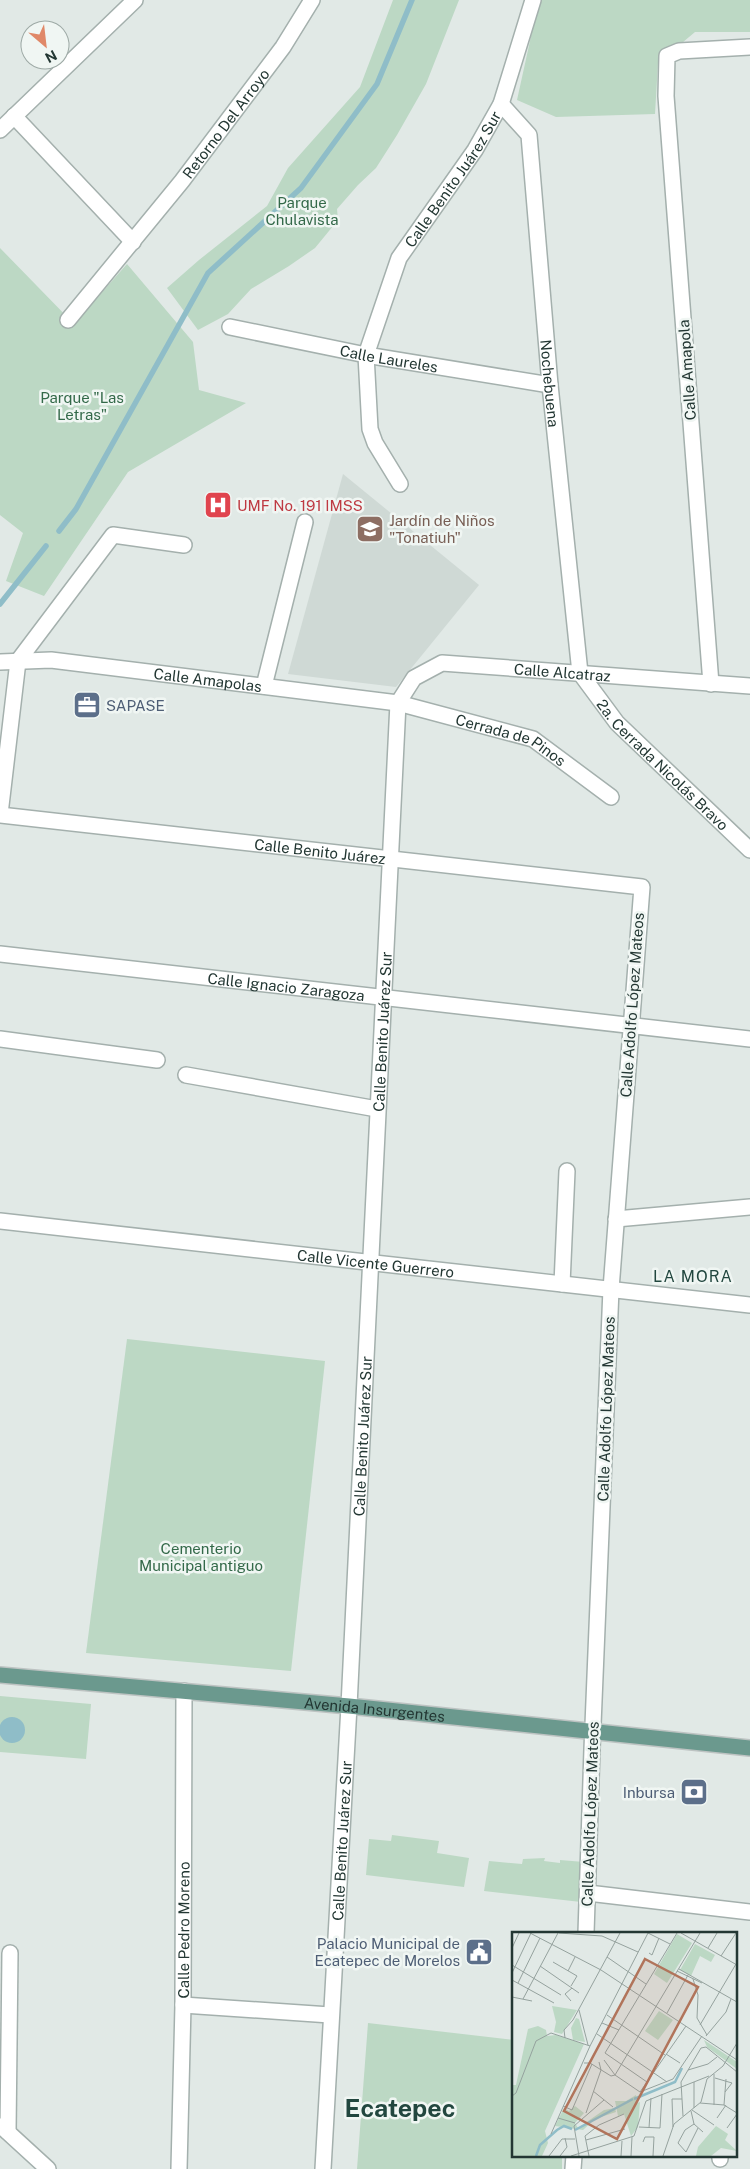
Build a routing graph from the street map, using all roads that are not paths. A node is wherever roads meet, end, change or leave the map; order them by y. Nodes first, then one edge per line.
1 (135, 0) edge
2 (312, 0) edge
3 (533, 0) edge
4 (750, 47) edge
5 (501, 104) junction
6 (14, 116) junction
7 (0, 130) edge
8 (133, 242) junction
9 (68, 320) dead end
10 (230, 326) dead end
11 (366, 355) junction
12 (550, 385) junction
13 (400, 484) dead end
14 (305, 522) dead end
15 (184, 545) dead end
16 (18, 661) junction
17 (0, 662) edge
18 (580, 673) junction
19 (712, 684) junction
20 (264, 686) junction
21 (748, 688) edge
22 (398, 703) junction
23 (611, 797) dead end
24 (0, 815) edge
25 (750, 850) edge
26 (390, 859) junction
27 (642, 887) joint
28 (0, 954) edge
29 (383, 997) junction
30 (630, 1025) junction
31 (0, 1039) edge
32 (750, 1039) edge
33 (157, 1060) dead end
34 (186, 1075) dead end
35 (377, 1109) junction
36 (567, 1171) dead end
37 (750, 1207) edge
38 (616, 1219) junction
39 (0, 1221) edge
40 (369, 1262) junction
41 (562, 1284) junction
42 (611, 1289) junction
43 (750, 1305) edge
44 (0, 1675) edge
45 (184, 1691) junction
46 (349, 1706) junction
47 (593, 1731) junction
48 (750, 1748) edge
49 (588, 1893) junction
50 (750, 1912) edge
51 (586, 1932) edge
52 (10, 1953) dead end
53 (183, 2005) junction
54 (330, 2015) junction
55 (4, 2128) edge
56 (574, 2156) edge
57 (48, 2169) edge
58 (179, 2169) edge
59 (323, 2169) edge
60 (573, 2169) edge

1 - 6 street
2 - 8 street, Retorno Del Arroyo
3 - 5 street, Calle Benito Juárez Sur
4 - 19 street, Calle Amapola
5 - 11 street, Calle Benito Juárez Sur
5 - 12 street, Nochebuena
6 - 7 street
6 - 8 street
8 - 9 street, Retorno Del Arroyo
10 - 11 street, Calle Laureles
11 - 12 street, Calle Laureles
11 - 13 street
12 - 18 street, Nochebuena
14 - 20 street
15 - 16 street
16 - 17 street, Calle Amapolas
16 - 20 street, Calle Amapolas
16 - 24 street
18 - 19 street, Calle Alcatraz
18 - 22 street, Calle Alcatraz
18 - 25 street, 2a. Cerrada Nicolás Bravo
19 - 21 street, Calle Alcatraz
20 - 22 street, Calle Amapolas
22 - 23 street, Cerrada de Pinos
22 - 26 street, Calle Benito Juárez Sur
24 - 26 street, Calle Benito Juárez
26 - 27 street, Calle Benito Juárez
26 - 29 street, Calle Benito Juárez Sur
27 - 30 street, Calle Adolfo López Mateos
28 - 29 street, Calle Ignacio Zaragoza
29 - 30 street, Calle Ignacio Zaragoza
29 - 35 street, Calle Benito Juárez Sur
30 - 32 street, Calle Ignacio Zaragoza
30 - 38 street, Calle Adolfo López Mateos
31 - 33 street
34 - 35 street
35 - 40 street, Calle Benito Juárez Sur
36 - 41 street
37 - 38 street
38 - 42 street, Calle Adolfo López Mateos
39 - 40 street, Calle Vicente Guerrero
40 - 41 street, Calle Vicente Guerrero
40 - 46 street, Calle Benito Juárez Sur
41 - 42 street, Calle Vicente Guerrero
42 - 43 street, Calle Vicente Guerrero
42 - 47 street, Calle Adolfo López Mateos
44 - 45 main road, Avenida Insurgentes
45 - 46 main road, Avenida Insurgentes
45 - 53 street, Calle Pedro Moreno
46 - 47 main road, Avenida Insurgentes
46 - 54 street, Calle Benito Juárez Sur
47 - 48 main road, Avenida Insurgentes
47 - 49 street, Calle Adolfo López Mateos
49 - 50 street
49 - 51 street, Calle Adolfo López Mateos
52 - 55 street
53 - 54 street
53 - 58 street, Calle Pedro Moreno
54 - 59 street, Calle Benito Juárez Sur
55 - 57 street
56 - 60 street

